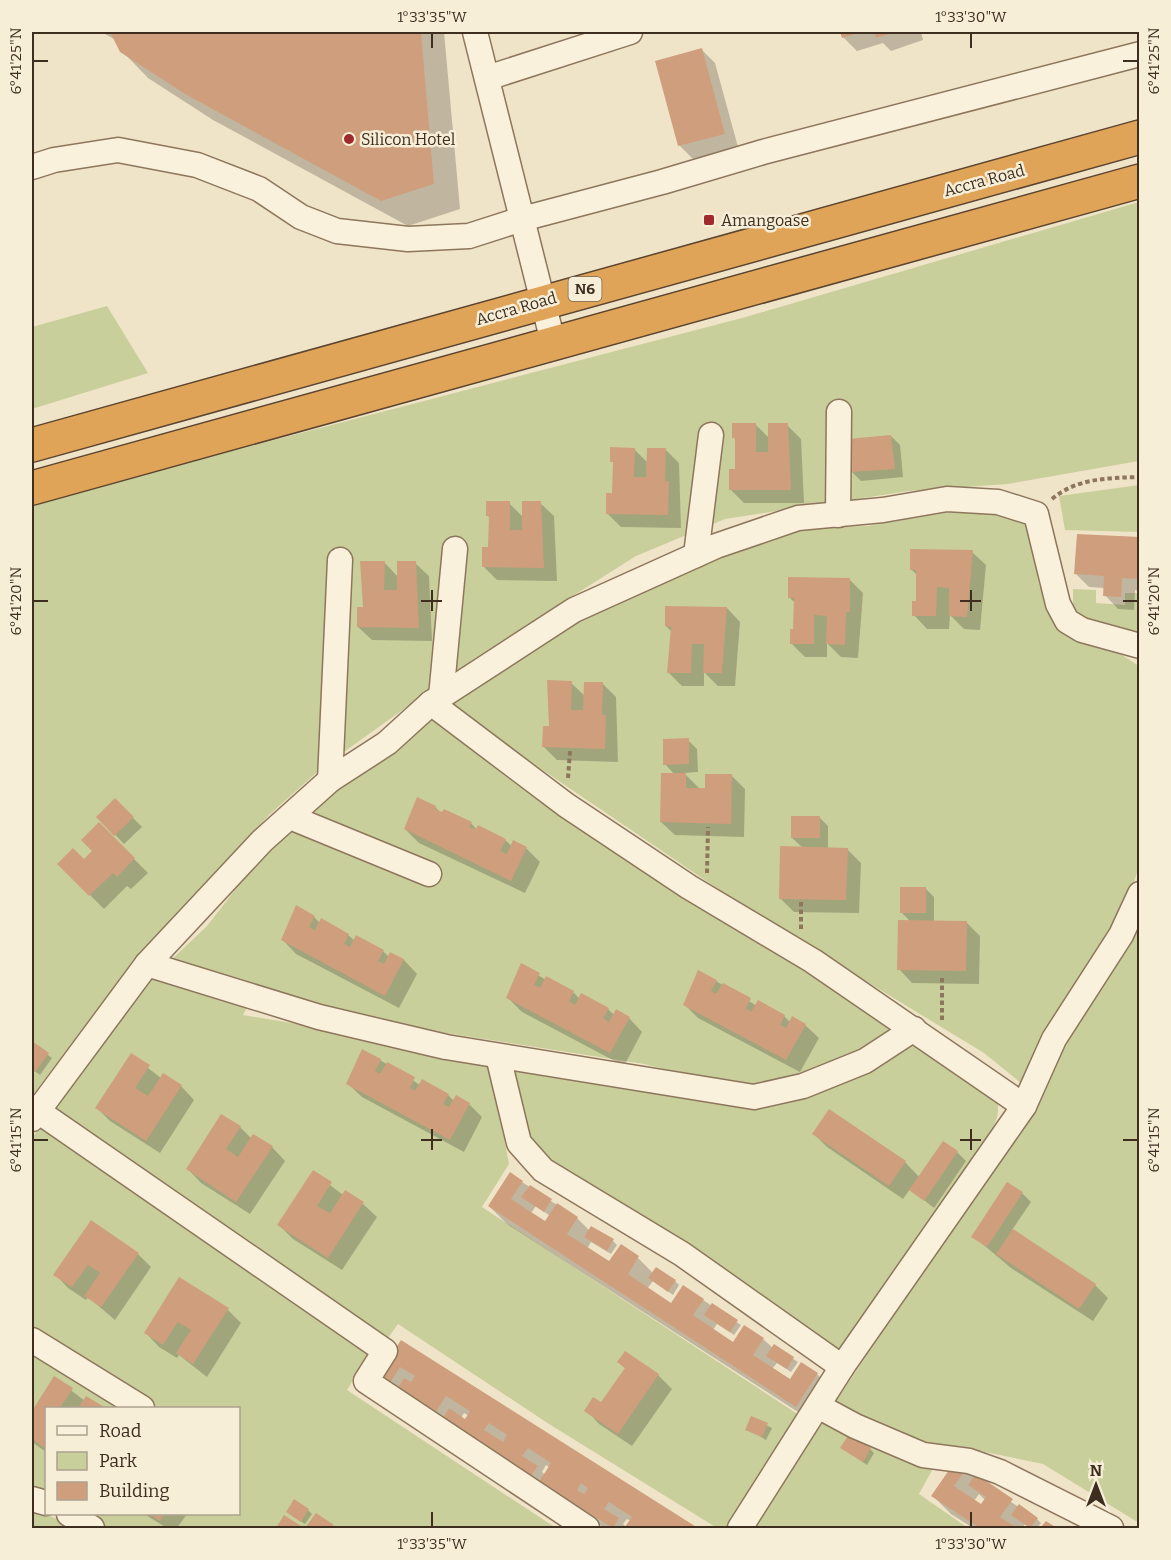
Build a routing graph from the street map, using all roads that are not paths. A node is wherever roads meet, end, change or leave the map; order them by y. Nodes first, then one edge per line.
1 (475, 32) edge
2 (630, 32) edge
3 (1140, 54) edge
4 (487, 78) junction
5 (1140, 137) edge
6 (32, 167) edge
7 (1140, 181) edge
8 (522, 219) junction
9 (542, 301) junction
10 (553, 342) junction
11 (839, 412) dead end
12 (711, 435) dead end
13 (32, 445) edge
14 (32, 488) edge
15 (838, 516) junction
16 (455, 549) dead end
17 (696, 555) junction
18 (340, 560) dead end
19 (1140, 646) edge
20 (436, 700) junction
21 (330, 780) junction
22 (290, 817) junction
23 (429, 874) dead end
24 (1140, 894) edge
25 (147, 964) junction
26 (914, 1029) junction
27 (498, 1056) junction
28 (1024, 1106) junction
29 (33, 1112) edge
30 (32, 1340) edge
31 (842, 1367) junction
32 (818, 1406) junction
33 (140, 1407) edge
34 (71, 1515) edge
35 (92, 1528) edge
36 (586, 1528) edge
37 (740, 1528) edge
38 (1112, 1528) edge

1 - 4 street
2 - 4 street
3 - 8 street
4 - 8 street
5 - 9 highway, Accra Road / N6
6 - 8 street
7 - 10 highway
8 - 9 street
9 - 10 street
9 - 13 highway, Accra Road / N6
10 - 14 highway
11 - 15 street
12 - 17 street
15 - 17 street
15 - 19 street
16 - 20 street
17 - 20 street
18 - 21 street
20 - 21 street
20 - 26 street
21 - 22 street
22 - 23 street
22 - 25 street
24 - 28 street
25 - 27 street
25 - 29 street
26 - 27 street
26 - 28 street
27 - 31 street
28 - 31 street
29 - 36 street
30 - 33 street
31 - 32 street
32 - 37 street
32 - 38 street
34 - 35 street

